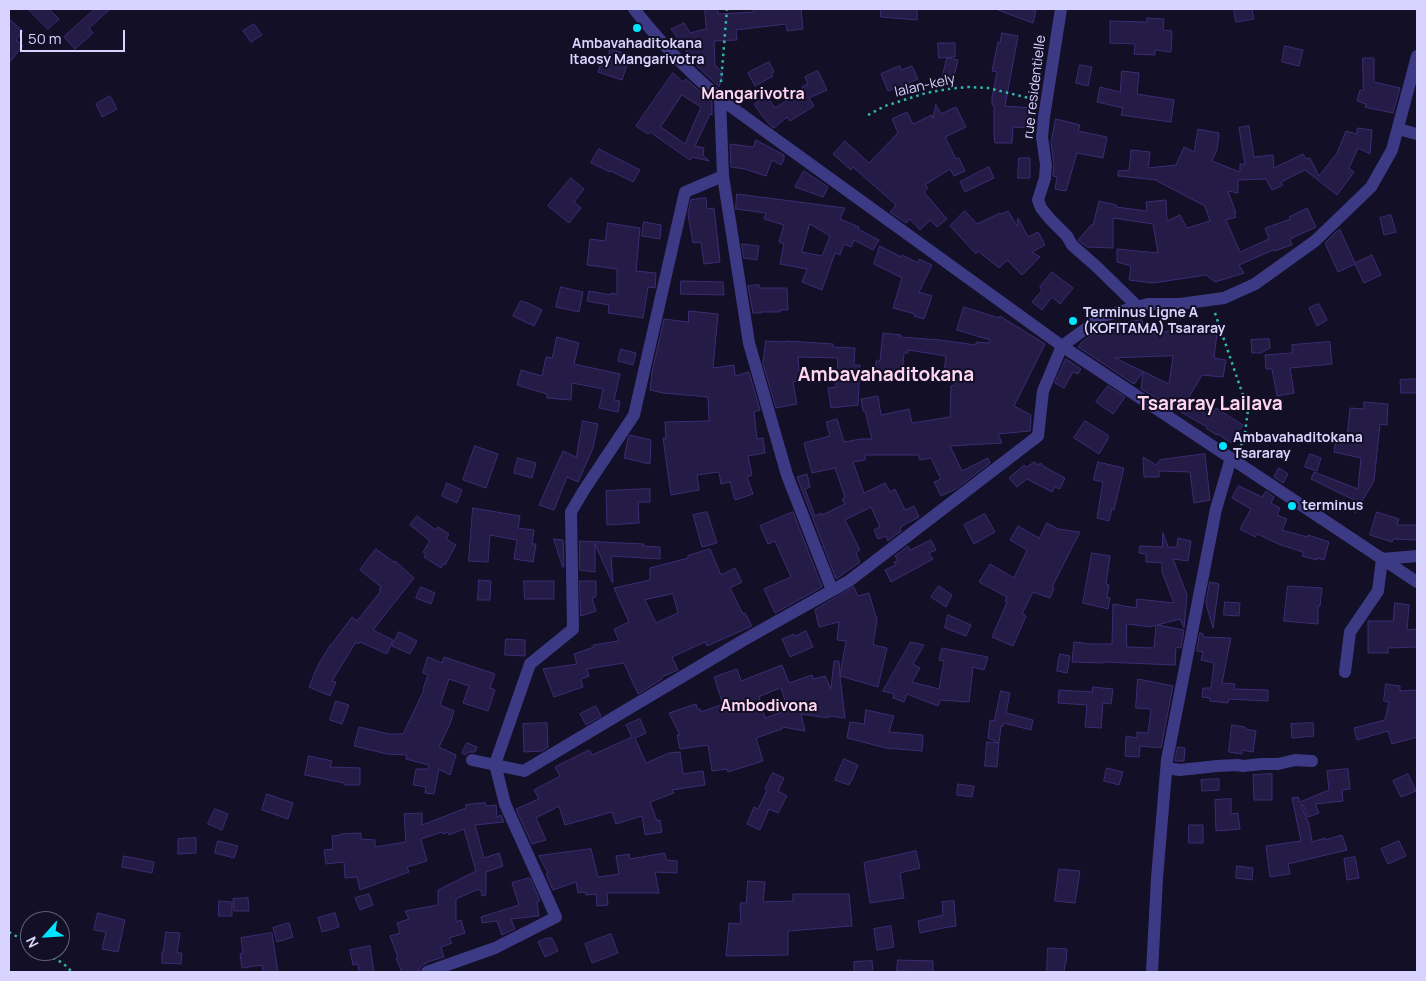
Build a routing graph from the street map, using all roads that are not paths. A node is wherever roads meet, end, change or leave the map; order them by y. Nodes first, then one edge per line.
1 (634, 9) edge
2 (1061, 9) edge
3 (1417, 56) edge
4 (720, 98) junction
5 (1398, 129) junction
6 (1417, 134) edge
7 (722, 176) junction
8 (1138, 307) junction
9 (1062, 346) junction
10 (1231, 458) junction
11 (1417, 556) edge
12 (1382, 559) junction
13 (1417, 582) edge
14 (832, 590) junction
15 (1345, 672) dead end
16 (472, 760) dead end
17 (1312, 761) dead end
18 (495, 764) junction
19 (1166, 768) junction
20 (427, 972) edge
21 (1152, 972) edge

1 - 4 street
2 - 8 street, rue residentielle
3 - 5 street
4 - 7 street
4 - 9 street
5 - 6 street
5 - 8 street
7 - 14 street
7 - 18 street
8 - 9 street
9 - 10 street
9 - 14 street
10 - 12 street
10 - 19 street
11 - 12 street
12 - 13 street
12 - 15 street
14 - 18 street
16 - 18 street
17 - 19 street
18 - 20 street
19 - 21 street

